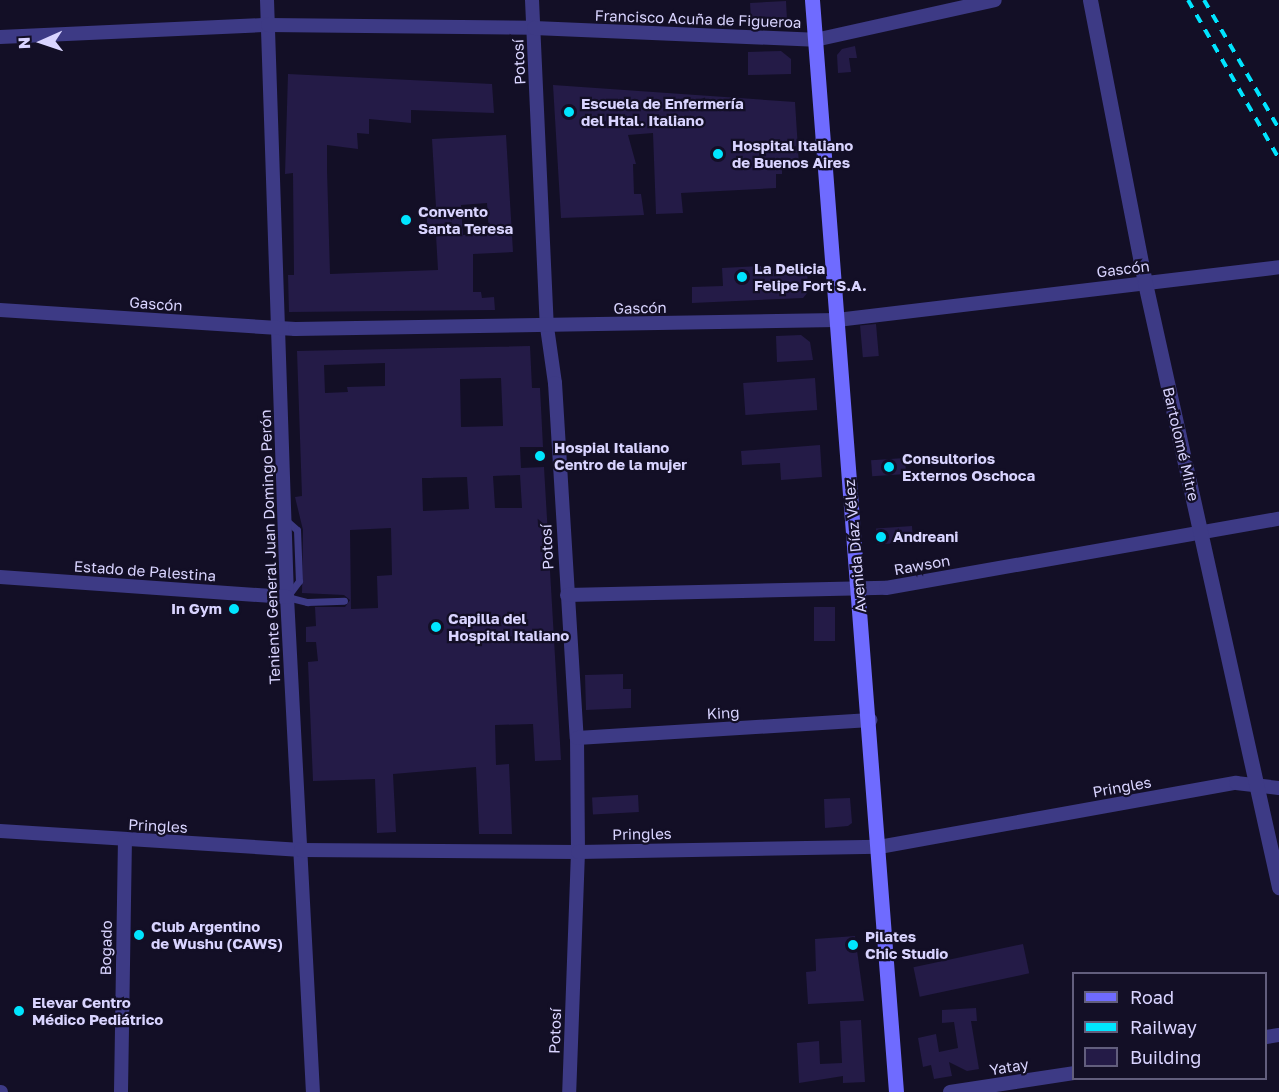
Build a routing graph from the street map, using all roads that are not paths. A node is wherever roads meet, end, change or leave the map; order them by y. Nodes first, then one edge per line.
1 (267, 0) edge
2 (532, 0) edge
3 (812, 0) edge
4 (995, 0) edge
5 (1090, 0) edge
6 (268, 25) junction
7 (534, 28) junction
8 (0, 37) edge
9 (815, 40) junction
10 (1279, 267) edge
11 (1145, 282) junction
12 (0, 310) edge
13 (837, 320) junction
14 (547, 327) junction
15 (276, 329) junction
16 (1279, 519) edge
17 (1201, 532) junction
18 (0, 577) edge
19 (859, 591) junction
20 (567, 595) junction
21 (287, 597) junction
22 (344, 601) dead end
23 (870, 720) junction
24 (577, 738) junction
25 (1257, 787) junction
26 (1279, 788) edge
27 (0, 831) edge
28 (124, 840) junction
29 (879, 847) junction
30 (301, 850) junction
31 (578, 852) junction
32 (1279, 887) edge
33 (1072, 1073) edge
34 (121, 1092) edge
35 (313, 1092) edge
36 (569, 1092) edge
37 (896, 1092) edge
38 (950, 1092) edge

1 - 6 street, Teniente General Juan Domingo Perón
2 - 7 street, Potosí
3 - 9 main road, Avenida Díaz Vélez
4 - 9 street, Francisco Acuña de Figueroa
5 - 11 street, Bartolomé Mitre
6 - 7 street, Francisco Acuña de Figueroa
6 - 8 street, Francisco Acuña de Figueroa
6 - 15 street, Teniente General Juan Domingo Perón
7 - 9 street, Francisco Acuña de Figueroa
7 - 14 street, Potosí
9 - 13 main road, Avenida Díaz Vélez
10 - 11 street, Gascón
11 - 13 street, Gascón
11 - 17 street, Bartolomé Mitre
12 - 15 street, Gascón
13 - 14 street, Gascón
13 - 19 main road, Avenida Díaz Vélez
14 - 15 street, Gascón
14 - 20 street, Potosí
15 - 21 street, Teniente General Juan Domingo Perón
16 - 17 street, Rawson
17 - 19 street, Rawson
17 - 25 street, Bartolomé Mitre
18 - 21 street, Estado de Palestina
19 - 20 street, Rawson
19 - 23 main road, Avenida Díaz Vélez
20 - 24 street, Potosí
21 - 22 lane
21 - 30 street, Teniente General Juan Domingo Perón
23 - 24 street, King
23 - 29 main road, Avenida Díaz Vélez
24 - 31 street, Potosí
25 - 26 street, Pringles
25 - 29 street, Pringles
25 - 32 street, Bartolomé Mitre
27 - 28 street, Pringles
28 - 30 street, Pringles
28 - 34 street, Bogado
29 - 31 street, Pringles
29 - 37 main road, Avenida Díaz Vélez
30 - 31 street, Pringles
30 - 35 street, Teniente General Juan Domingo Perón
31 - 36 street, Potosí
33 - 38 street, Yatay

